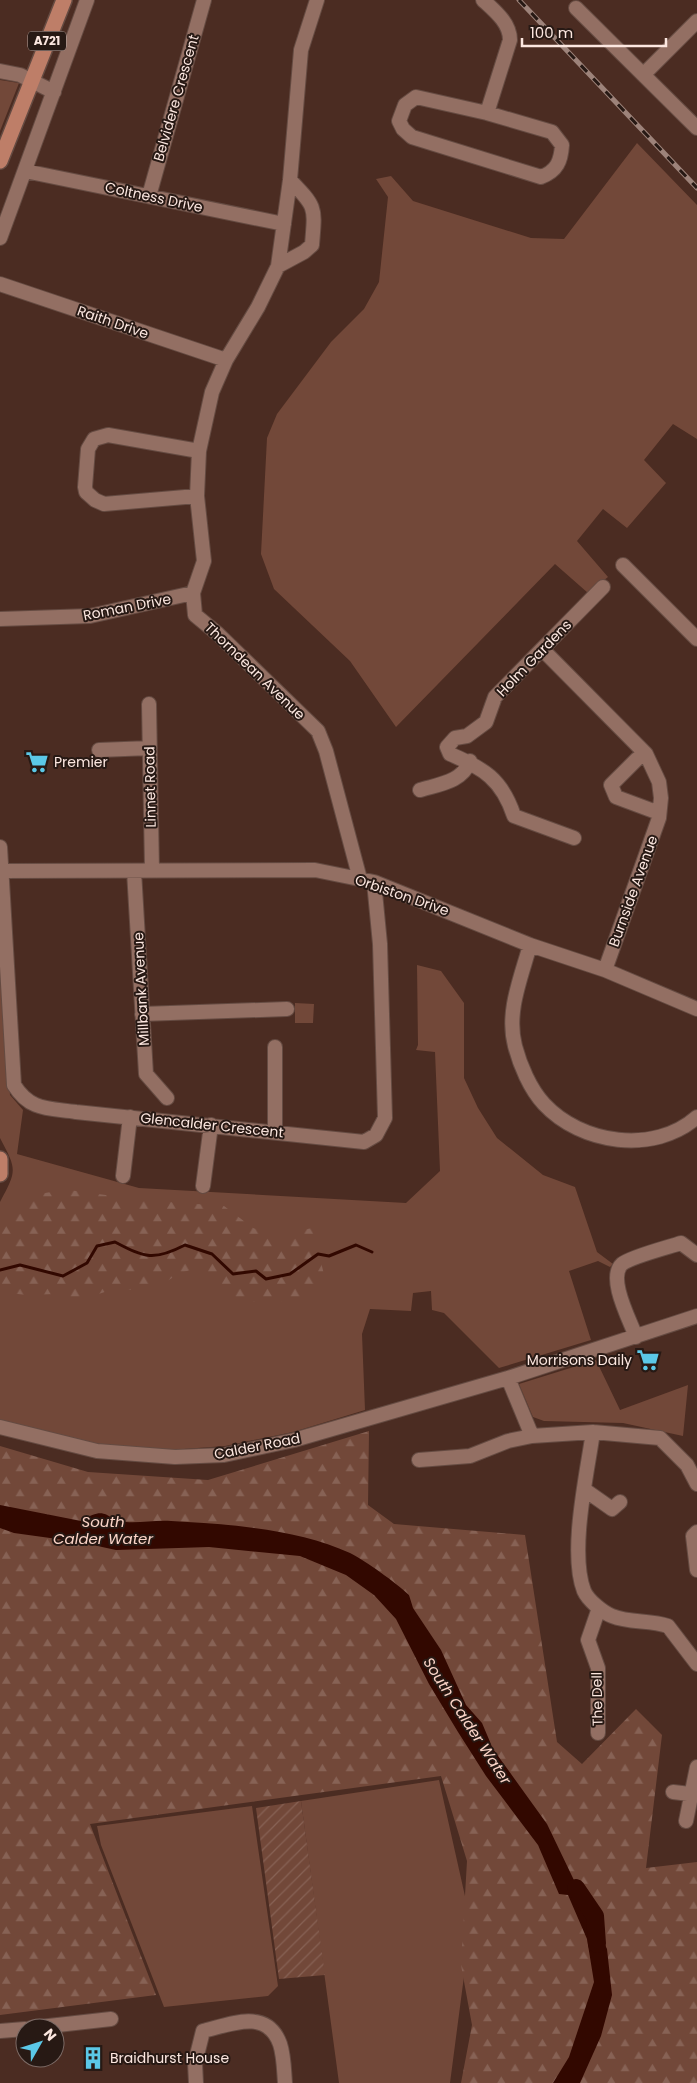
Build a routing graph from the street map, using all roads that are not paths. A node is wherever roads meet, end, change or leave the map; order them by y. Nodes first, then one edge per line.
1 (64, 0) edge
2 (87, 0) edge
3 (204, 0) edge
4 (317, 0) edge
5 (483, 0) edge
6 (576, 8) dead end
7 (697, 21) edge
8 (0, 71) edge
9 (644, 74) junction
10 (31, 81) junction
11 (54, 92) junction
12 (487, 113) junction
13 (697, 128) edge
14 (0, 161) edge
15 (25, 171) junction
16 (290, 180) junction
17 (148, 196) junction
18 (284, 224) junction
19 (0, 238) edge
20 (278, 266) junction
21 (0, 284) edge
22 (226, 360) junction
23 (199, 451) junction
24 (197, 496) junction
25 (624, 565) dead end
26 (603, 588) dead end
27 (193, 593) junction
28 (0, 619) edge
29 (697, 639) edge
30 (542, 649) junction
31 (149, 704) dead end
32 (150, 748) junction
33 (99, 750) dead end
34 (646, 754) junction
35 (470, 761) junction
36 (420, 790) dead end
37 (659, 813) junction
38 (574, 838) dead end
39 (0, 847) edge
40 (152, 870) junction
41 (0, 871) edge
42 (134, 871) junction
43 (360, 878) junction
44 (374, 882) junction
45 (530, 945) junction
46 (606, 970) junction
47 (287, 1009) dead end
48 (697, 1009) edge
49 (142, 1014) junction
50 (275, 1048) dead end
51 (167, 1098) dead end
52 (130, 1117) junction
53 (697, 1118) edge
54 (211, 1125) junction
55 (275, 1132) junction
56 (0, 1159) edge
57 (0, 1174) edge
58 (123, 1176) dead end
59 (203, 1186) dead end
60 (697, 1255) edge
61 (697, 1317) edge
62 (636, 1337) junction
63 (508, 1378) junction
64 (0, 1427) edge
65 (593, 1432) junction
66 (532, 1436) junction
67 (419, 1460) dead end
68 (697, 1484) edge
69 (585, 1490) junction
70 (616, 1510) dead end
71 (697, 1532) edge
72 (697, 1570) edge
73 (599, 1608) junction
74 (697, 1664) edge
75 (598, 1733) dead end
76 (697, 1767) edge
77 (673, 1792) dead end
78 (690, 1794) junction
79 (686, 1821) dead end
80 (111, 2019) dead end
81 (65, 2024) edge
82 (15, 2030) edge
83 (0, 2031) edge
84 (196, 2083) edge
85 (285, 2083) edge

1 - 10 main road, A721
2 - 11 street
3 - 17 street, Belvidere Crescent
4 - 16 street, Thorndean Avenue
5 - 12 street
6 - 9 street
7 - 9 street
8 - 10 street
9 - 13 street
10 - 11 street
10 - 14 main road, A721
11 - 15 street
12 - 12 street
15 - 17 street, Coltness Drive
15 - 19 street
16 - 18 street, Thorndean Avenue
16 - 20 street
17 - 18 street, Coltness Drive
18 - 20 street, Thorndean Avenue
20 - 22 street, Thorndean Avenue
21 - 22 street, Raith Drive
22 - 23 street, Thorndean Avenue
23 - 24 street, Thorndean Avenue
23 - 24 street
24 - 27 street, Thorndean Avenue
25 - 29 street
26 - 30 street, Holm Gardens
27 - 28 street, Roman Drive
27 - 43 street, Thorndean Avenue
30 - 34 street, Burnside Avenue
30 - 35 street, Holm Gardens
31 - 32 street, Linnet Road
32 - 33 street
32 - 40 street, Linnet Road
34 - 37 street, Burnside Avenue
34 - 37 street
35 - 36 street
35 - 38 street, Holm Gardens
37 - 46 street, Burnside Avenue
39 - 41 street, Glencalder Crescent
40 - 42 street, Orbiston Drive
40 - 43 street, Orbiston Drive
41 - 42 street, Orbiston Drive
41 - 52 street, Glencalder Crescent
42 - 49 street, Millbank Avenue
43 - 44 street, Orbiston Drive
44 - 45 street, Orbiston Drive
44 - 55 street, Glencalder Crescent
45 - 46 street, Orbiston Drive
45 - 53 street
46 - 48 street, Orbiston Drive
47 - 49 street
49 - 51 street, Millbank Avenue
50 - 55 street
52 - 54 street, Glencalder Crescent
52 - 58 street
54 - 55 street, Glencalder Crescent
54 - 59 street
56 - 57 main road
60 - 62 street
61 - 62 street, Calder Road
62 - 63 street, Calder Road
63 - 64 street, Calder Road
63 - 66 street
65 - 66 street
65 - 68 street
65 - 69 street
66 - 67 street
69 - 70 street
69 - 73 street
71 - 72 street
73 - 74 street
73 - 75 street, The Dell
76 - 78 street
77 - 78 street
78 - 79 street
80 - 81 street
82 - 83 street
84 - 85 street

